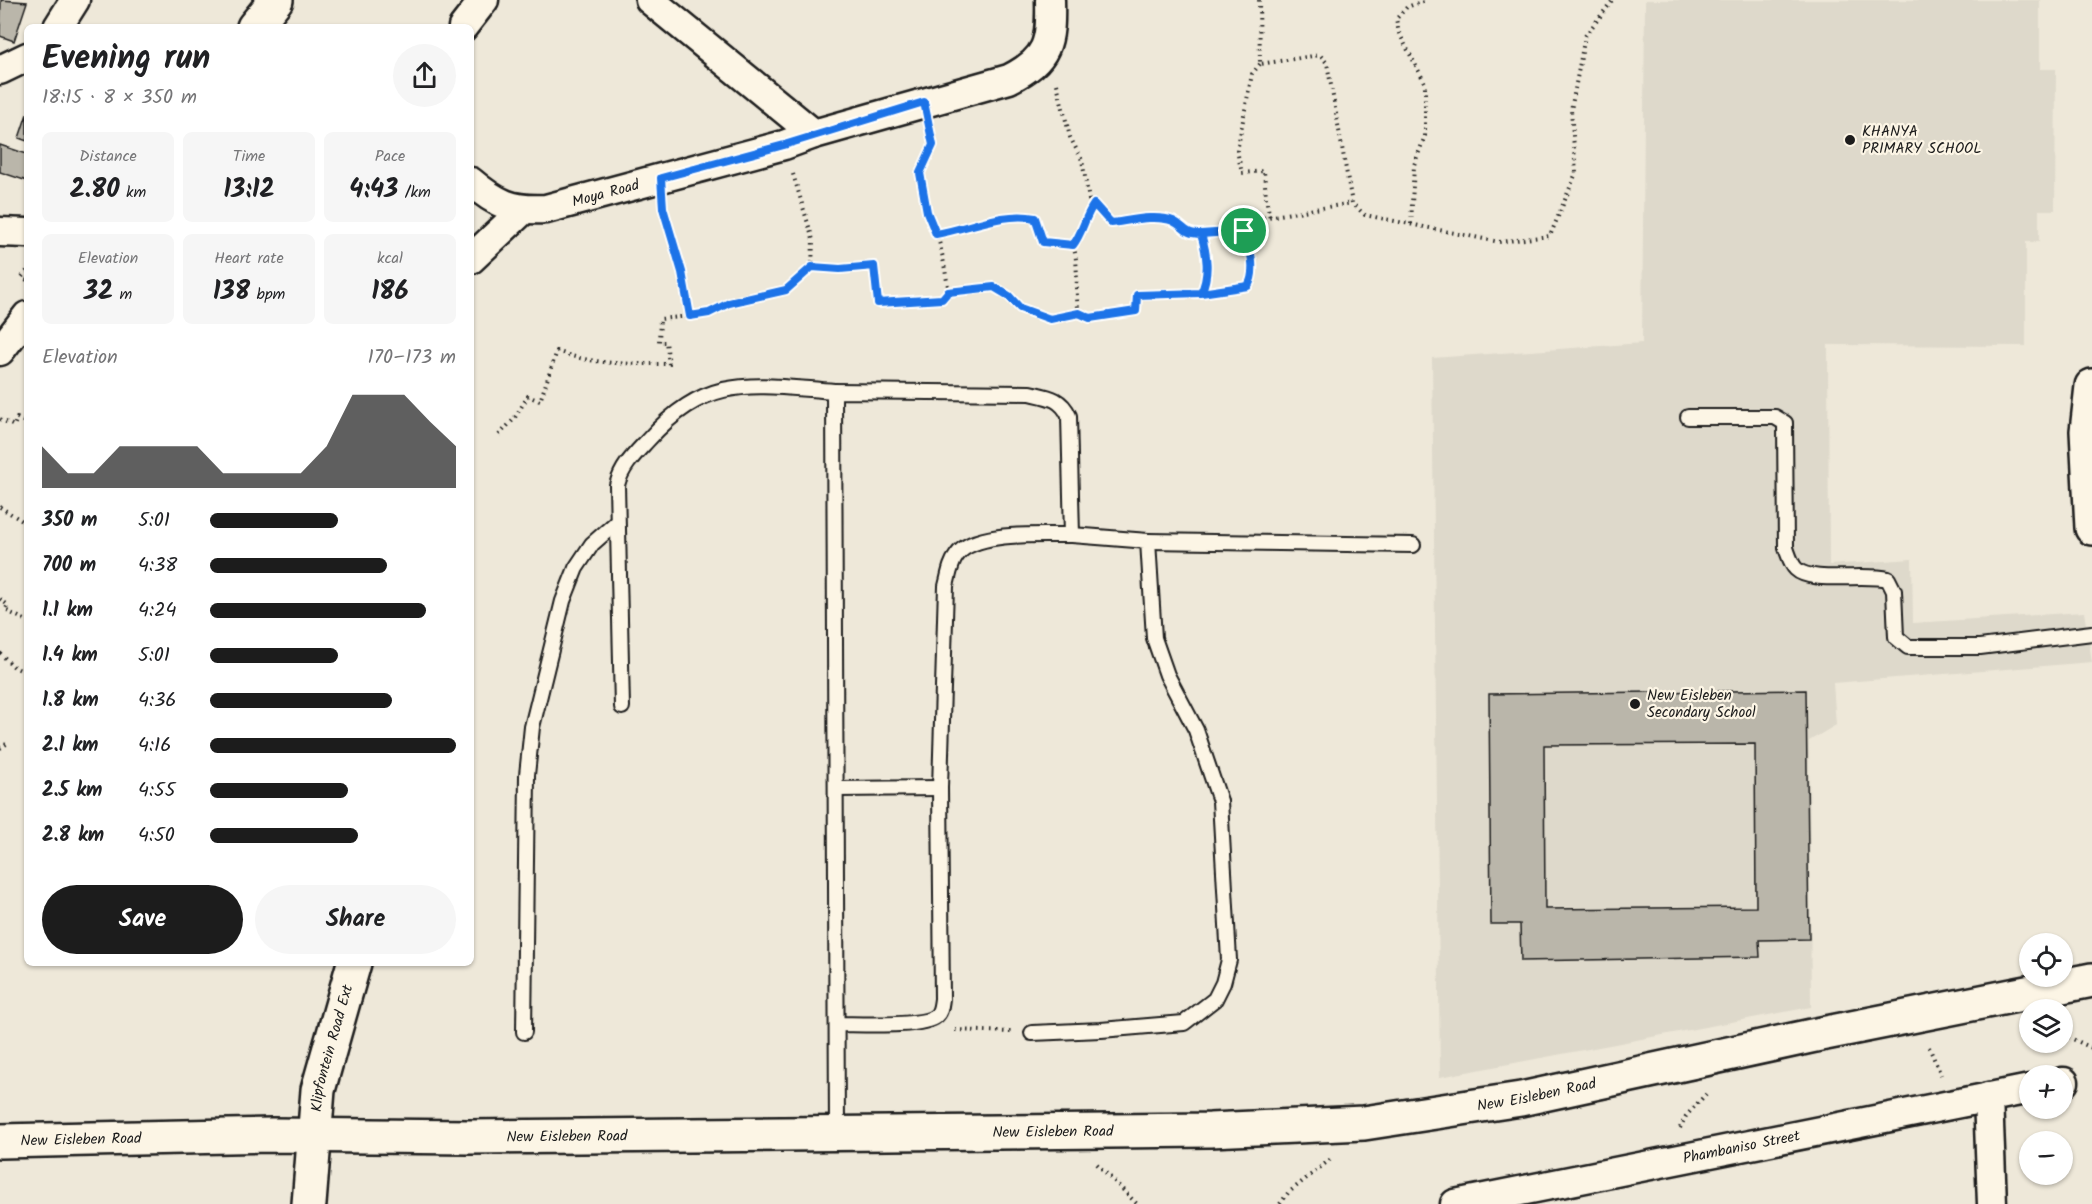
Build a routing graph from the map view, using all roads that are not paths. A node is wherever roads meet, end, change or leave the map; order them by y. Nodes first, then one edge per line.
1 (75, 0) edge
2 (276, 0) edge
3 (484, 0) edge
4 (650, 0) edge
5 (1050, 0) edge
6 (60, 24) edge
7 (256, 24) edge
8 (465, 24) edge
9 (24, 58) edge
10 (0, 70) edge
11 (814, 134) junction
12 (474, 185) edge
13 (522, 211) junction
14 (0, 231) edge
15 (24, 233) edge
16 (474, 255) edge
17 (24, 320) edge
18 (0, 351) edge
19 (2092, 386) edge
20 (834, 391) junction
21 (1688, 417) dead end
22 (617, 522) junction
23 (2092, 528) edge
24 (1072, 535) junction
25 (1148, 541) junction
26 (1413, 545) dead end
27 (2092, 633) edge
28 (622, 707) dead end
29 (940, 788) junction
30 (836, 789) junction
31 (353, 966) edge
32 (2092, 980) edge
33 (838, 1024) junction
34 (524, 1032) dead end
35 (1032, 1032) road end
36 (2019, 1091) edge
37 (1988, 1097) junction
38 (837, 1132) junction
39 (313, 1136) junction
40 (0, 1141) edge
41 (309, 1204) edge
42 (1455, 1204) edge
43 (1992, 1204) edge

1 - 6 street
2 - 7 main road
3 - 8 street
4 - 11 street
5 - 11 street, Moya Road
9 - 10 street
11 - 13 street, Moya Road
12 - 13 street, Moya Road
13 - 16 street
14 - 15 street
17 - 18 street
19 - 23 main road
20 - 22 lane
20 - 24 lane
20 - 30 lane
21 - 27 lane
22 - 28 lane
22 - 34 lane
24 - 25 lane
24 - 29 lane
25 - 26 lane
25 - 35 lane
29 - 30 lane
29 - 33 lane
30 - 33 lane
31 - 39 main road, Klipfontein Road Ext
32 - 38 main road, New Eisleben Road
33 - 38 lane
36 - 37 street, Phambaniso Street
37 - 42 street, Phambaniso Street
37 - 43 street
38 - 39 main road, New Eisleben Road
39 - 40 main road, New Eisleben Road
39 - 41 main road, Klipfontein Road Ext

